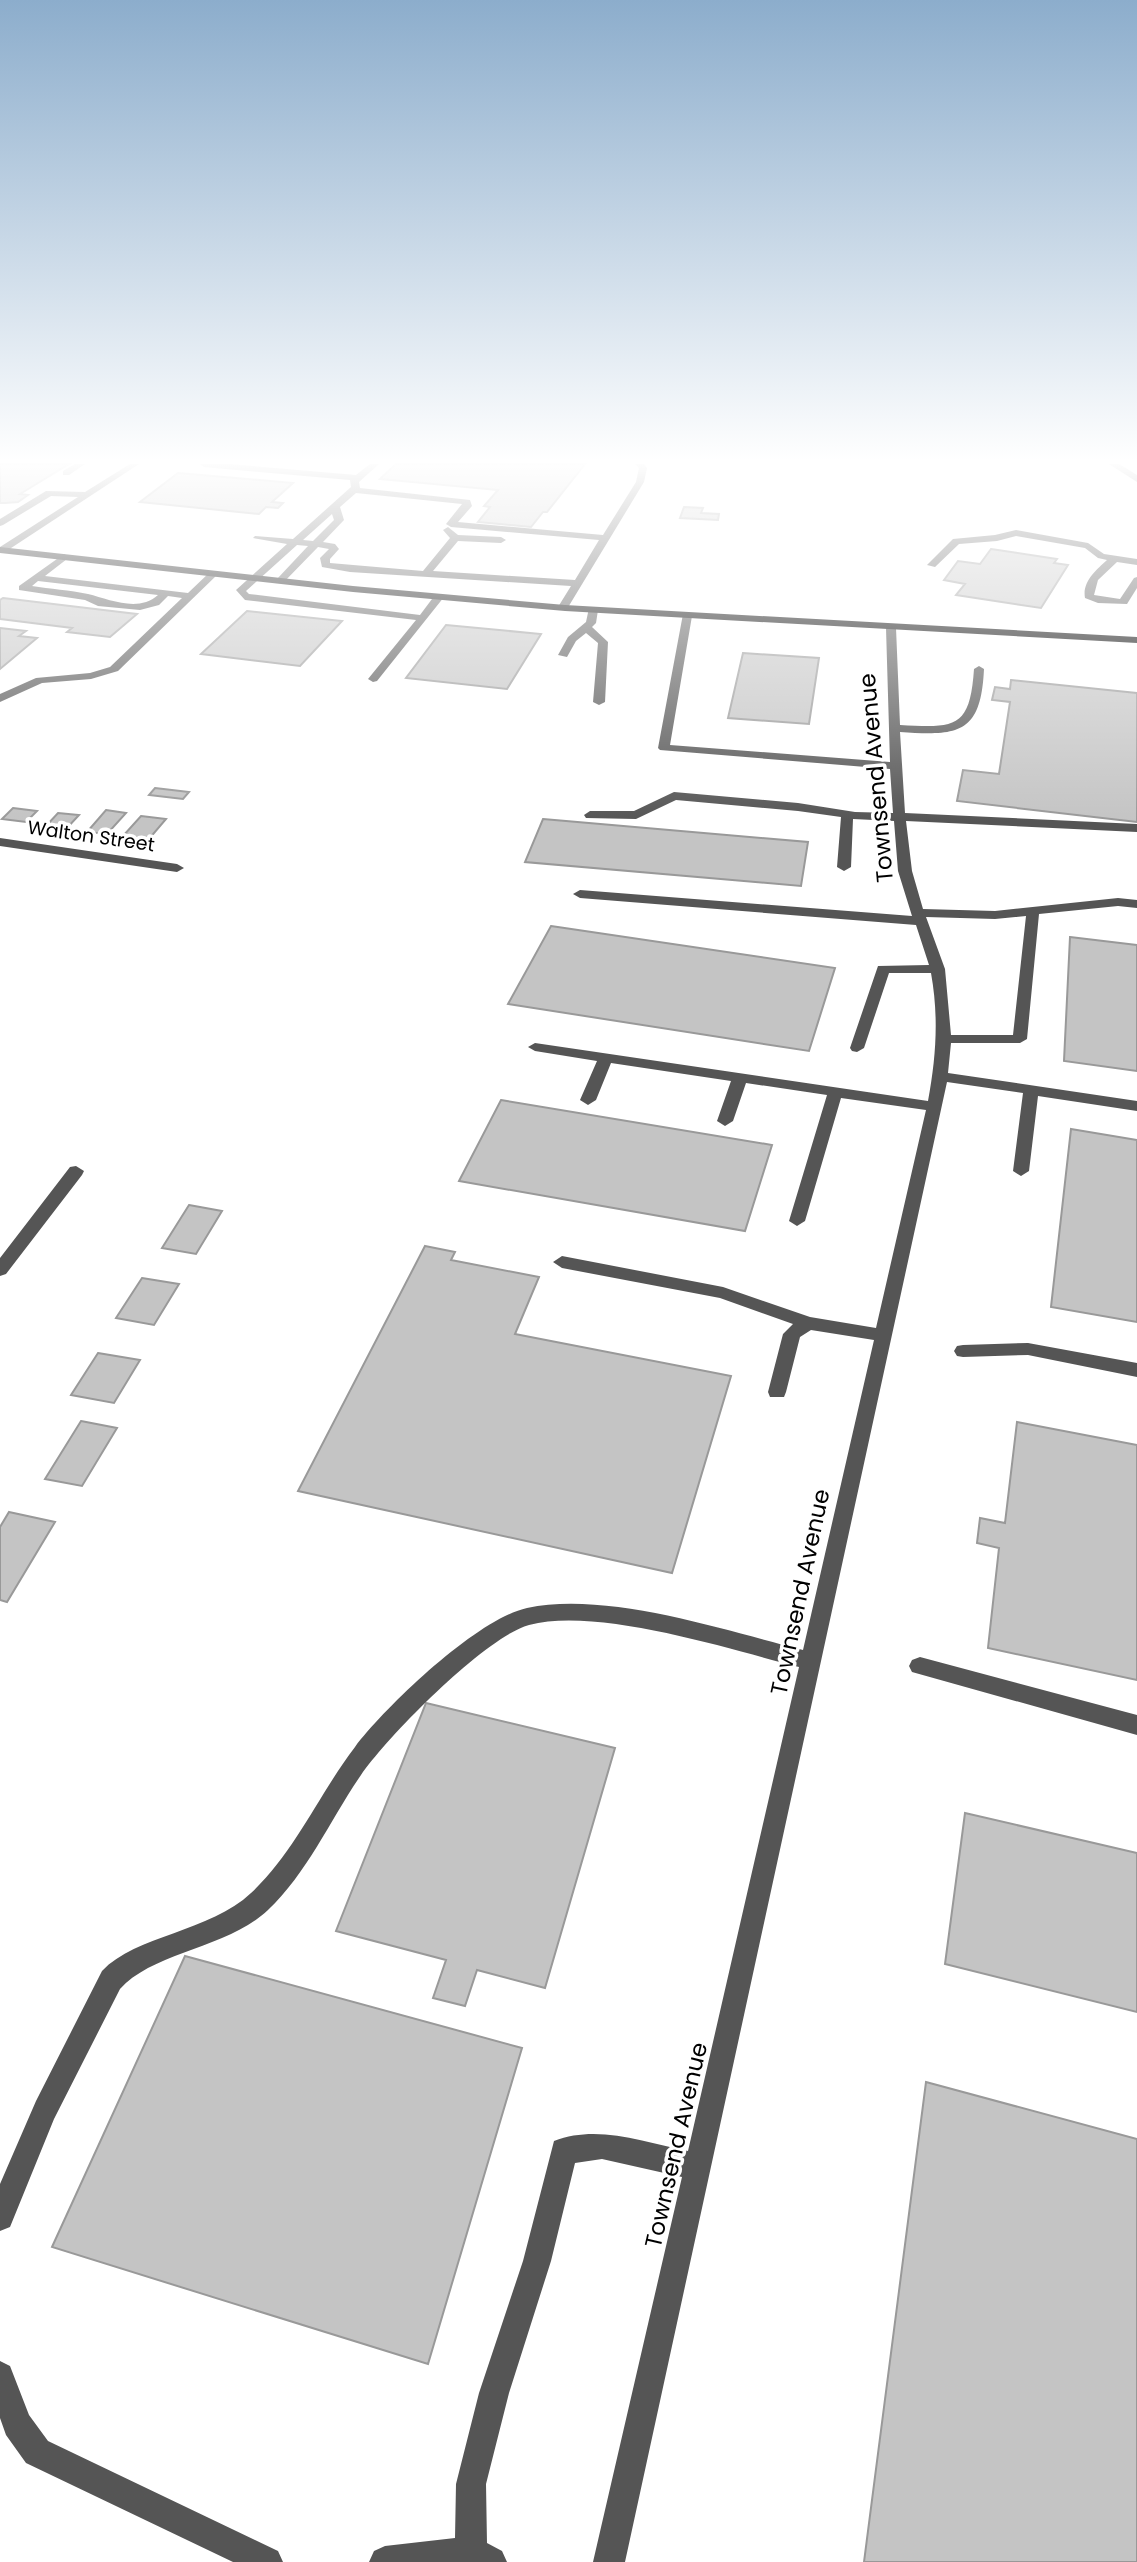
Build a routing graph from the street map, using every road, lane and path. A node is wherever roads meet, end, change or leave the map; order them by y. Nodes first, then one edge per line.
1 (578, 583) edge
2 (29, 584) edge
3 (84, 584) edge
4 (203, 584) edge
5 (250, 584) edge
6 (305, 584) edge
7 (1092, 584) edge
8 (1135, 584) edge
9 (166, 593) junction
10 (190, 596) junction
11 (439, 597) junction
12 (563, 607) junction
13 (593, 610) junction
14 (687, 616) junction
15 (423, 618) junction
16 (587, 628) junction
17 (891, 628) junction
18 (1137, 640) edge
19 (563, 655) dead end
20 (979, 669) dead end
21 (373, 679) dead end
22 (0, 699) edge
23 (599, 702) dead end
24 (895, 728) junction
25 (897, 766) junction
26 (590, 815) dead end
27 (847, 815) junction
28 (900, 817) junction
29 (1137, 828) edge
30 (0, 842) edge
31 (844, 867) dead end
32 (177, 868) dead end
33 (580, 894) dead end
34 (1137, 904) edge
35 (1033, 911) junction
36 (920, 917) junction
37 (938, 970) junction
38 (945, 1039) junction
39 (535, 1047) dead end
40 (857, 1048) dead end
41 (606, 1058) junction
42 (940, 1076) junction
43 (740, 1078) junction
44 (1031, 1090) junction
45 (835, 1093) junction
46 (588, 1100) dead end
47 (1137, 1105) edge
48 (934, 1108) junction
49 (725, 1121) dead end
50 (76, 1171) dead end
51 (1021, 1171) dead end
52 (797, 1221) dead end
53 (562, 1262) dead end
54 (0, 1270) edge
55 (808, 1323) junction
56 (884, 1335) junction
57 (963, 1351) dead end
58 (1137, 1370) edge
59 (776, 1392) dead end
60 (812, 1661) junction
61 (920, 1666) dead end
62 (1137, 1725) edge
63 (698, 2167) junction
64 (0, 2217) edge
65 (0, 2376) edge
66 (481, 2557) edge
67 (267, 2562) edge
68 (385, 2562) edge
69 (609, 2562) edge

1 - 12 street
2 - 9 street
3 - 9 street
4 - 10 street
5 - 15 street
6 - 11 main road
7 - 8 street
9 - 10 street
10 - 22 street
11 - 12 main road
11 - 15 street
12 - 13 main road
13 - 14 main road
13 - 16 street
14 - 17 main road
14 - 25 street
15 - 21 street
16 - 19 street
16 - 23 street
17 - 18 main road
17 - 24 street, Townsend Avenue
20 - 24 street
24 - 25 street, Townsend Avenue
25 - 28 street, Townsend Avenue
26 - 27 street
27 - 28 street
27 - 31 street
28 - 29 street
28 - 36 street, Townsend Avenue
30 - 32 street, Walton Street
33 - 36 street
34 - 35 street
35 - 36 street
35 - 38 street
36 - 37 street, Townsend Avenue
37 - 38 street, Townsend Avenue
37 - 40 street
38 - 42 street, Townsend Avenue
39 - 41 street
41 - 43 street
41 - 46 street
42 - 44 street
42 - 48 street, Townsend Avenue
43 - 45 street
43 - 49 street
44 - 47 street
44 - 51 street
45 - 48 street
45 - 52 street
48 - 56 street, Townsend Avenue
50 - 54 street
53 - 55 street
55 - 56 street
55 - 59 street
56 - 60 street, Townsend Avenue
57 - 58 street
60 - 63 street, Townsend Avenue
60 - 64 street
61 - 62 street
63 - 66 street
63 - 69 street, Townsend Avenue
65 - 67 street
66 - 68 street

